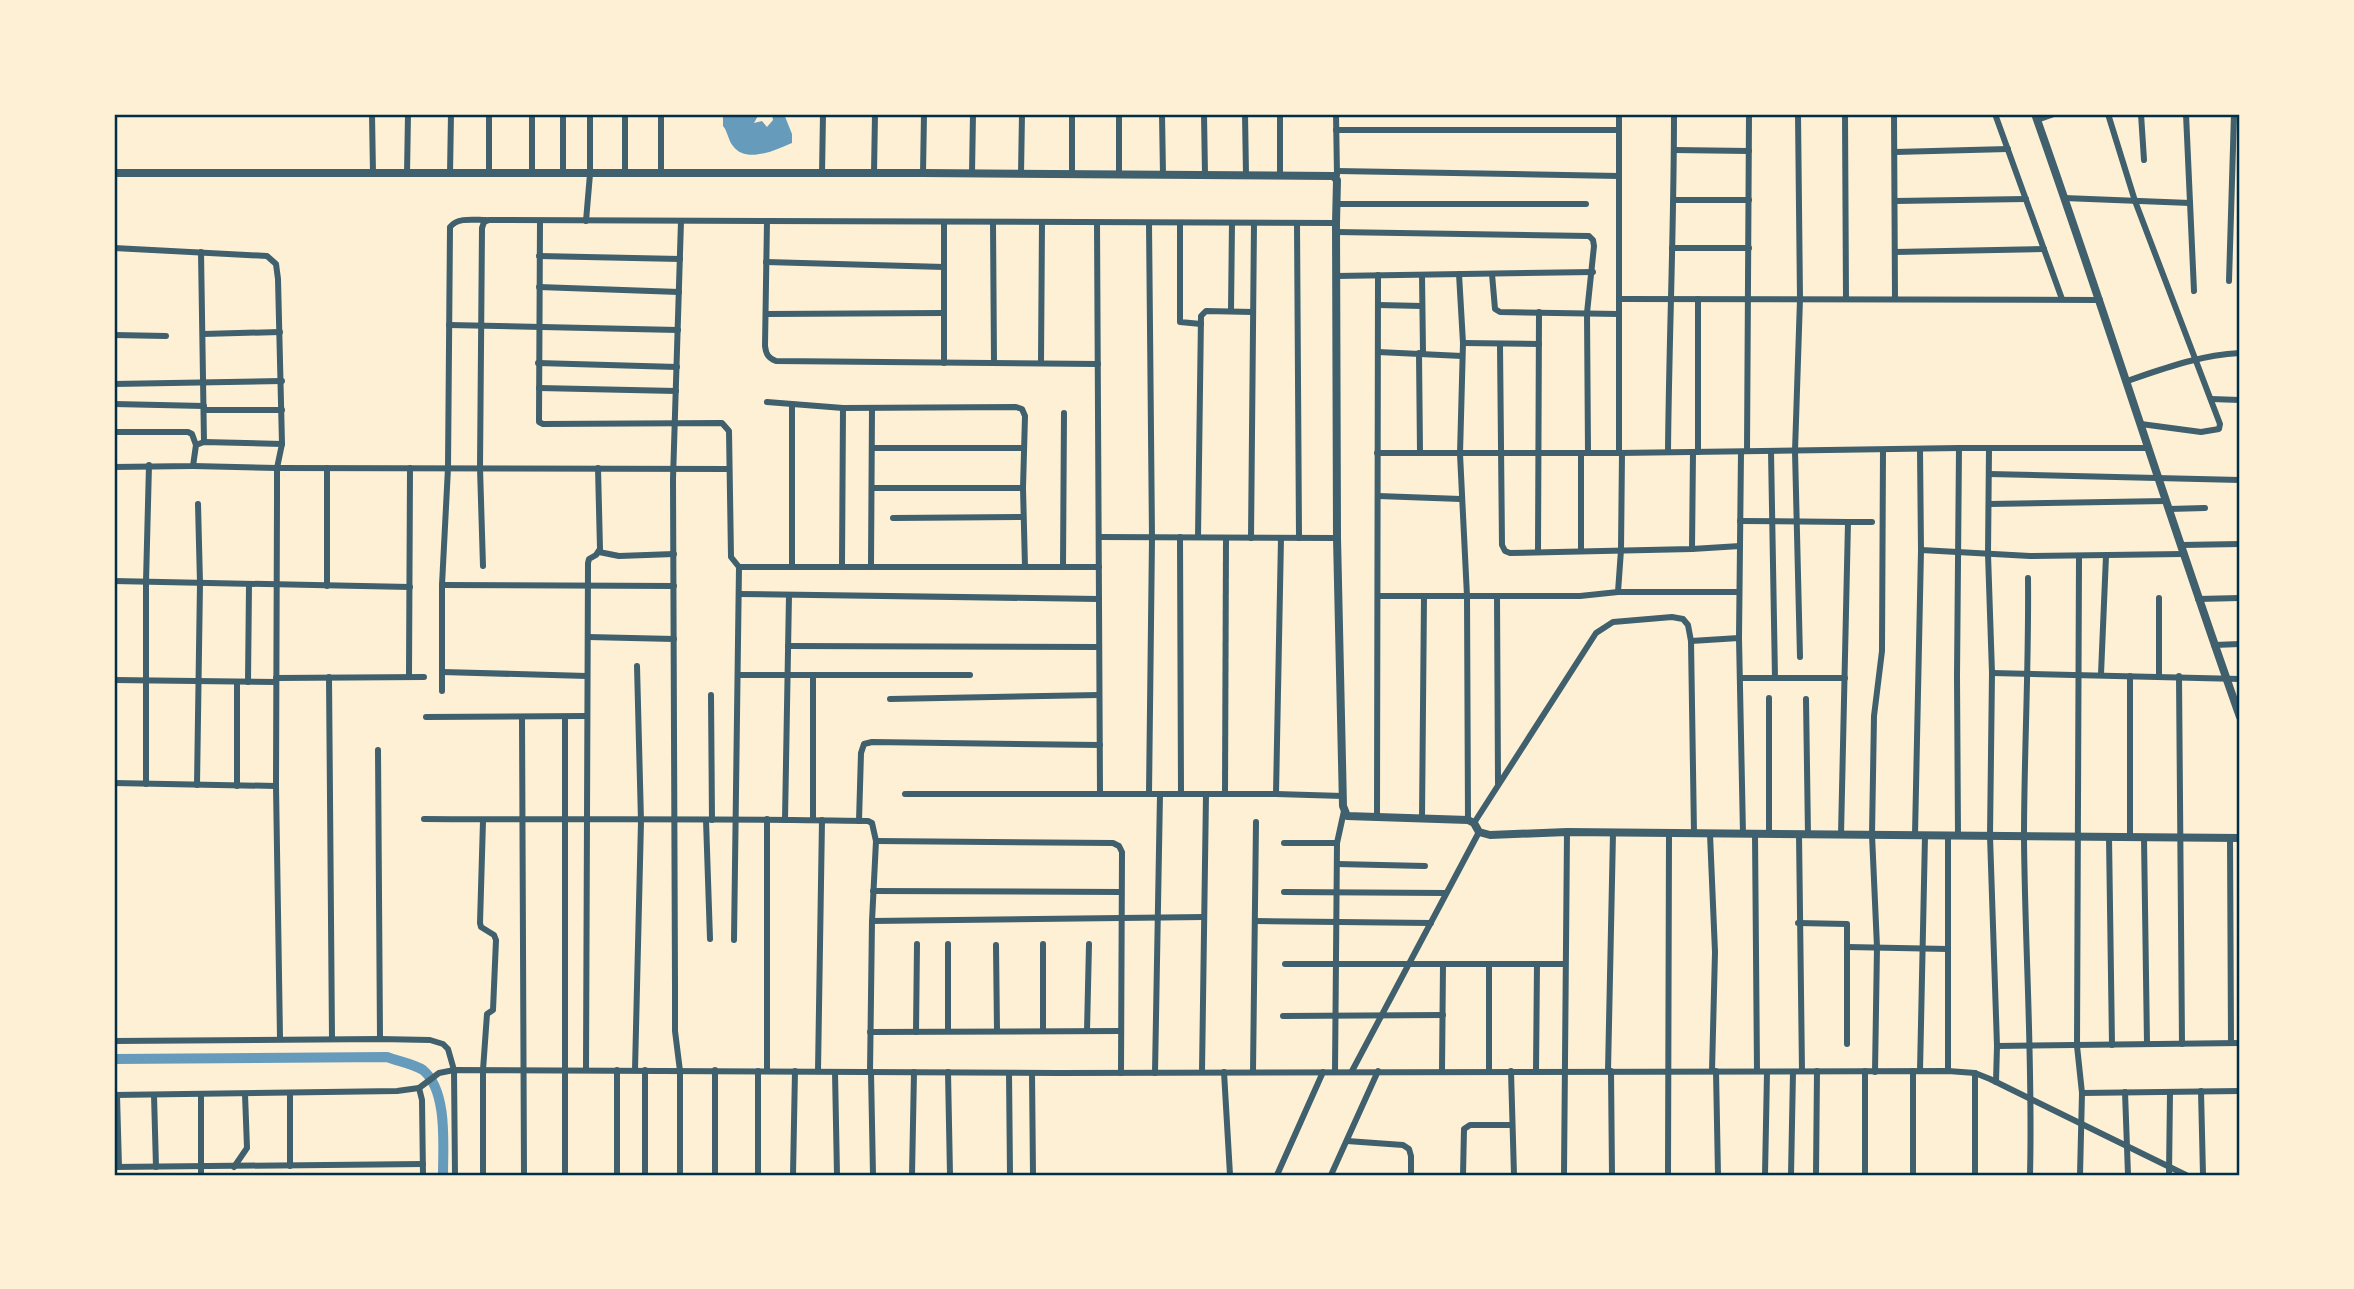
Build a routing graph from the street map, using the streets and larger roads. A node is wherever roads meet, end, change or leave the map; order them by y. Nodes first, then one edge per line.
1 (372, 114) edge
2 (408, 114) edge
3 (451, 114) edge
4 (489, 114) edge
5 (532, 114) edge
6 (563, 114) edge
7 (590, 114) edge
8 (625, 114) edge
9 (661, 114) edge
10 (822, 114) edge
11 (875, 114) edge
12 (924, 114) edge
13 (974, 114) edge
14 (1022, 114) edge
15 (1072, 114) edge
16 (1119, 114) edge
17 (1162, 114) edge
18 (1205, 114) edge
19 (1245, 114) edge
20 (1280, 114) edge
21 (1336, 114) edge
22 (1619, 114) edge
23 (1674, 114) edge
24 (1749, 114) edge
25 (1798, 114) edge
26 (1845, 114) edge
27 (1894, 114) edge
28 (1995, 114) edge
29 (2054, 114) edge
30 (2108, 114) edge
31 (2141, 114) edge
32 (2186, 114) edge
33 (2234, 114) edge
34 (2036, 117) edge
35 (1619, 130) junction
36 (1336, 131) junction
37 (2008, 149) junction
38 (1674, 150) junction
39 (1749, 150) junction
40 (1895, 152) junction
41 (2144, 160) dead end
42 (114, 173) edge
43 (563, 173) junction
44 (874, 173) junction
45 (923, 173) junction
46 (972, 173) junction
47 (373, 174) junction
48 (407, 174) junction
49 (450, 174) junction
50 (489, 174) junction
51 (532, 174) junction
52 (590, 174) junction
53 (625, 174) junction
54 (662, 174) junction
55 (822, 174) junction
56 (1021, 174) junction
57 (1072, 174) junction
58 (1119, 174) junction
59 (1163, 175) junction
60 (1205, 175) junction
61 (1246, 175) junction
62 (1280, 176) junction
63 (1337, 176) junction
64 (1619, 176) junction
65 (2064, 198) junction
66 (2026, 199) junction
67 (1675, 200) junction
68 (1749, 200) junction
69 (1895, 201) junction
70 (2135, 201) junction
71 (2190, 203) junction
72 (1338, 204) junction
73 (1586, 204) dead end
74 (489, 220) junction
75 (540, 221) junction
76 (586, 221) junction
77 (681, 221) junction
78 (766, 222) junction
79 (944, 222) junction
80 (993, 222) junction
81 (1042, 222) junction
82 (1097, 223) junction
83 (1149, 223) junction
84 (1180, 223) junction
85 (1232, 223) junction
86 (1254, 223) junction
87 (1297, 223) junction
88 (1336, 228) junction
89 (114, 248) edge
90 (1672, 248) junction
91 (1749, 248) junction
92 (2044, 249) junction
93 (201, 252) junction
94 (1895, 252) junction
95 (539, 256) junction
96 (680, 259) junction
97 (766, 262) junction
98 (944, 267) junction
99 (1593, 272) junction
100 (1459, 274) junction
101 (1492, 274) junction
102 (1378, 275) junction
103 (1422, 275) junction
104 (1336, 276) junction
105 (2229, 281) dead end
106 (539, 287) junction
107 (2194, 291) dead end
108 (679, 292) junction
109 (1619, 299) junction
110 (1669, 299) junction
111 (1698, 299) junction
112 (1749, 299) junction
113 (1800, 299) junction
114 (1846, 299) junction
115 (1895, 299) junction
116 (2062, 299) junction
117 (2101, 300) junction
118 (1378, 305) junction
119 (1422, 306) junction
120 (1231, 311) junction
121 (1253, 312) junction
122 (1539, 312) junction
123 (944, 313) junction
124 (1587, 313) junction
125 (766, 314) junction
126 (1619, 314) junction
127 (1201, 324) junction
128 (449, 326) junction
129 (481, 326) junction
130 (538, 327) junction
131 (678, 330) junction
132 (280, 332) junction
133 (203, 334) junction
134 (114, 335) edge
135 (166, 336) dead end
136 (1464, 343) junction
137 (1539, 344) junction
138 (1500, 345) junction
139 (1378, 352) junction
140 (1421, 353) junction
141 (2240, 353) edge
142 (1462, 356) junction
143 (2195, 358) junction
144 (538, 363) junction
145 (944, 363) junction
146 (994, 363) junction
147 (1041, 363) junction
148 (1098, 364) junction
149 (677, 367) junction
150 (282, 381) junction
151 (2127, 381) junction
152 (204, 383) junction
153 (114, 384) edge
154 (539, 388) junction
155 (676, 391) junction
156 (2211, 399) junction
157 (2240, 400) edge
158 (767, 402) dead end
159 (114, 404) edge
160 (792, 405) junction
161 (204, 408) junction
162 (843, 408) junction
163 (872, 408) junction
164 (282, 410) junction
165 (1064, 412) dead end
166 (675, 424) junction
167 (2141, 424) junction
168 (114, 432) edge
169 (204, 442) junction
170 (282, 444) junction
171 (196, 445) junction
172 (872, 448) junction
173 (1024, 448) junction
174 (1959, 448) junction
175 (2149, 448) junction
176 (1989, 449) junction
177 (1884, 450) junction
178 (1920, 450) junction
179 (1744, 451) junction
180 (1771, 451) junction
181 (1796, 451) junction
182 (1668, 452) junction
183 (1696, 452) junction
184 (1377, 453) junction
185 (1420, 453) junction
186 (1502, 453) junction
187 (1538, 453) junction
188 (1585, 453) junction
189 (1621, 453) junction
190 (1460, 454) junction
191 (149, 465) junction
192 (193, 466) junction
193 (114, 467) edge
194 (277, 468) junction
195 (327, 468) junction
196 (410, 468) junction
197 (448, 468) junction
198 (480, 468) junction
199 (598, 468) junction
200 (674, 468) junction
201 (729, 469) junction
202 (1989, 474) junction
203 (2158, 477) junction
204 (2240, 480) edge
205 (872, 488) junction
206 (1023, 488) junction
207 (1378, 496) junction
208 (1461, 499) junction
209 (198, 504) dead end
210 (1989, 504) junction
211 (2168, 505) junction
212 (2205, 508) dead end
213 (1023, 517) junction
214 (893, 518) dead end
215 (1740, 521) junction
216 (1772, 521) junction
217 (1797, 521) junction
218 (1847, 522) junction
219 (1872, 522) dead end
220 (1099, 537) junction
221 (1180, 537) junction
222 (1198, 537) junction
223 (1152, 538) junction
224 (1226, 538) junction
225 (1251, 538) junction
226 (1281, 538) junction
227 (1299, 538) junction
228 (1337, 538) junction
229 (2240, 544) edge
230 (2180, 545) junction
231 (1740, 546) junction
232 (1621, 550) junction
233 (1692, 550) junction
234 (1921, 550) junction
235 (1581, 551) junction
236 (1958, 551) junction
237 (599, 552) junction
238 (1538, 552) junction
239 (674, 554) junction
240 (1988, 554) junction
241 (2183, 554) junction
242 (2106, 556) junction
243 (2078, 557) junction
244 (792, 565) junction
245 (483, 566) dead end
246 (842, 566) junction
247 (871, 566) junction
248 (739, 567) junction
249 (1025, 567) junction
250 (1063, 567) junction
251 (1099, 567) junction
252 (2028, 578) dead end
253 (114, 581) edge
254 (146, 582) junction
255 (200, 583) junction
256 (249, 585) junction
257 (276, 585) junction
258 (327, 586) junction
259 (442, 586) junction
260 (588, 586) junction
261 (674, 586) junction
262 (410, 587) junction
263 (1618, 592) junction
264 (1739, 592) junction
265 (739, 594) junction
266 (789, 594) junction
267 (1378, 596) junction
268 (1424, 596) junction
269 (1467, 596) junction
270 (1497, 596) junction
271 (2159, 598) dead end
272 (2240, 598) edge
273 (1099, 599) junction
274 (2198, 599) junction
275 (587, 638) junction
276 (1739, 638) junction
277 (674, 639) junction
278 (1691, 641) junction
279 (2240, 644) edge
280 (2214, 645) junction
281 (788, 646) junction
282 (1099, 647) junction
283 (1800, 657) dead end
284 (637, 666) dead end
285 (442, 672) junction
286 (1993, 673) junction
287 (2029, 673) junction
288 (2077, 674) junction
289 (2101, 674) junction
290 (738, 675) junction
291 (786, 675) junction
292 (813, 675) junction
293 (970, 675) dead end
294 (587, 676) junction
295 (2130, 676) junction
296 (2179, 676) junction
297 (329, 677) junction
298 (409, 677) junction
299 (424, 677) dead end
300 (2159, 677) junction
301 (1740, 678) junction
302 (1775, 678) junction
303 (1845, 678) junction
304 (2226, 678) junction
305 (2240, 679) edge
306 (114, 680) edge
307 (146, 680) junction
308 (276, 680) junction
309 (198, 682) junction
310 (237, 682) junction
311 (248, 682) junction
312 (442, 691) dead end
313 (711, 695) dead end
314 (1099, 695) junction
315 (1769, 698) dead end
316 (890, 699) dead end
317 (1806, 699) dead end
318 (587, 716) junction
319 (2240, 716) edge
320 (426, 717) dead end
321 (522, 717) junction
322 (565, 717) junction
323 (1100, 745) junction
324 (378, 750) dead end
325 (114, 783) edge
326 (146, 784) junction
327 (197, 785) junction
328 (1498, 785) junction
329 (237, 786) junction
330 (276, 786) junction
331 (905, 794) dead end
332 (1100, 794) junction
333 (1149, 794) junction
334 (1160, 794) junction
335 (1181, 794) junction
336 (1206, 794) junction
337 (1225, 794) junction
338 (1276, 794) junction
339 (1343, 796) junction
340 (1344, 811) junction
341 (1377, 818) junction
342 (522, 819) junction
343 (736, 819) junction
344 (1422, 819) junction
345 (424, 820) dead end
346 (564, 820) junction
347 (587, 820) junction
348 (709, 820) junction
349 (767, 820) junction
350 (785, 820) junction
351 (813, 820) junction
352 (822, 820) junction
353 (484, 821) junction
354 (641, 821) junction
355 (674, 821) junction
356 (859, 821) junction
357 (1471, 821) junction
358 (1256, 822) dead end
359 (1479, 832) junction
360 (1567, 832) junction
361 (1613, 833) junction
362 (1669, 833) junction
363 (1694, 833) junction
364 (1710, 834) junction
365 (1743, 834) junction
366 (1755, 834) junction
367 (1769, 834) junction
368 (1803, 835) junction
369 (1841, 835) junction
370 (1872, 835) junction
371 (1915, 835) junction
372 (1925, 836) junction
373 (1948, 836) junction
374 (1958, 836) junction
375 (1990, 836) junction
376 (2024, 836) junction
377 (2079, 837) junction
378 (2109, 837) junction
379 (2130, 837) junction
380 (2144, 838) junction
381 (2180, 838) junction
382 (2230, 838) junction
383 (2240, 838) edge
384 (876, 841) junction
385 (1284, 843) dead end
386 (1337, 843) junction
387 (1337, 864) junction
388 (1425, 866) dead end
389 (873, 891) junction
390 (1121, 892) junction
391 (1284, 892) dead end
392 (1337, 893) junction
393 (1446, 893) junction
394 (1204, 917) junction
395 (1120, 918) junction
396 (1156, 918) junction
397 (872, 921) junction
398 (1255, 921) junction
399 (1337, 922) junction
400 (1431, 923) junction
401 (1798, 923) junction
402 (710, 939) dead end
403 (734, 940) dead end
404 (917, 944) dead end
405 (948, 944) dead end
406 (1043, 944) dead end
407 (1090, 944) dead end
408 (996, 945) dead end
409 (1848, 947) junction
410 (1877, 947) junction
411 (1948, 949) junction
412 (1923, 950) junction
413 (1336, 963) junction
414 (1409, 963) junction
415 (1285, 964) dead end
416 (1443, 964) junction
417 (1489, 964) junction
418 (1537, 964) junction
419 (1565, 964) junction
420 (1336, 1015) junction
421 (1382, 1015) junction
422 (1443, 1015) junction
423 (1283, 1016) dead end
424 (948, 1031) junction
425 (997, 1031) junction
426 (1043, 1031) junction
427 (1087, 1031) junction
428 (1121, 1031) junction
429 (870, 1032) junction
430 (916, 1032) junction
431 (280, 1038) junction
432 (332, 1039) junction
433 (380, 1039) junction
434 (114, 1041) edge
435 (2231, 1043) junction
436 (2240, 1043) edge
437 (1847, 1044) dead end
438 (2147, 1044) junction
439 (2182, 1044) junction
440 (2112, 1045) junction
441 (1997, 1046) junction
442 (2028, 1046) junction
443 (2077, 1046) junction
444 (454, 1070) junction
445 (483, 1070) junction
446 (524, 1070) junction
447 (564, 1070) junction
448 (586, 1070) junction
449 (617, 1070) junction
450 (635, 1070) junction
451 (645, 1070) junction
452 (715, 1070) junction
453 (680, 1071) junction
454 (758, 1071) junction
455 (767, 1071) junction
456 (795, 1071) junction
457 (818, 1071) junction
458 (1352, 1071) junction
459 (1378, 1071) junction
460 (1442, 1071) junction
461 (1489, 1071) junction
462 (1511, 1071) junction
463 (1536, 1071) junction
464 (1564, 1071) junction
465 (1610, 1071) junction
466 (1667, 1071) junction
467 (1714, 1071) junction
468 (1758, 1071) junction
469 (1802, 1071) junction
470 (1817, 1071) junction
471 (1865, 1071) junction
472 (1917, 1071) junction
473 (1948, 1071) junction
474 (835, 1072) junction
475 (871, 1072) junction
476 (914, 1072) junction
477 (948, 1072) junction
478 (1202, 1072) junction
479 (1223, 1072) junction
480 (1253, 1072) junction
481 (1324, 1072) junction
482 (1335, 1072) junction
483 (1767, 1072) junction
484 (1793, 1072) junction
485 (1875, 1072) junction
486 (1009, 1073) junction
487 (1032, 1073) junction
488 (1121, 1073) junction
489 (1155, 1073) junction
490 (1975, 1073) junction
491 (1996, 1082) junction
492 (421, 1086) junction
493 (2201, 1091) junction
494 (2240, 1091) edge
495 (2125, 1092) junction
496 (2170, 1092) junction
497 (290, 1093) junction
498 (2082, 1093) junction
499 (201, 1094) junction
500 (245, 1094) junction
501 (116, 1095) edge
502 (154, 1095) junction
503 (2032, 1099) junction
504 (2082, 1124) junction
505 (1512, 1125) junction
506 (1347, 1141) junction
507 (2128, 1147) junction
508 (423, 1164) junction
509 (237, 1166) junction
510 (290, 1166) junction
511 (116, 1167) edge
512 (156, 1167) junction
513 (201, 1167) junction
514 (2169, 1167) junction
515 (201, 1175) edge
516 (240, 1175) edge
517 (423, 1175) edge
518 (455, 1175) edge
519 (483, 1175) edge
520 (524, 1175) edge
521 (565, 1175) edge
522 (617, 1175) edge
523 (645, 1175) edge
524 (680, 1175) edge
525 (715, 1175) edge
526 (758, 1175) edge
527 (793, 1175) edge
528 (837, 1175) edge
529 (873, 1175) edge
530 (912, 1175) edge
531 (950, 1175) edge
532 (1010, 1175) edge
533 (1033, 1175) edge
534 (1230, 1175) edge
535 (1277, 1175) edge
536 (1331, 1175) edge
537 (1411, 1175) edge
538 (1463, 1175) edge
539 (1514, 1175) edge
540 (1564, 1175) edge
541 (1612, 1175) edge
542 (1668, 1175) edge
543 (1718, 1175) edge
544 (1765, 1175) edge
545 (1791, 1175) edge
546 (1816, 1175) edge
547 (1865, 1175) edge
548 (1913, 1175) edge
549 (1975, 1175) edge
550 (2030, 1175) edge
551 (2080, 1175) edge
552 (2128, 1175) edge
553 (2169, 1175) edge
554 (2186, 1175) edge
555 (2203, 1175) edge

1 - 47 street
2 - 48 street
3 - 49 street
4 - 50 street
5 - 51 street
6 - 43 street
7 - 52 street
8 - 53 street
9 - 54 street
10 - 55 street
11 - 44 street
12 - 45 street
13 - 46 street
14 - 56 street
15 - 57 street
16 - 58 street
17 - 59 street
18 - 60 street
19 - 61 street
20 - 62 street
21 - 36 street
22 - 35 street
23 - 38 street
24 - 39 street
25 - 113 street
26 - 114 street
27 - 40 street
28 - 37 street
29 - 34 street
30 - 70 street
31 - 41 street
32 - 71 street
33 - 105 street
34 - 65 street
35 - 36 street
35 - 64 street
36 - 63 street
37 - 40 street
37 - 66 street
38 - 39 street
38 - 67 street
39 - 68 street
40 - 69 street
42 - 47 street
43 - 51 street
43 - 52 street
44 - 45 street
44 - 55 street
45 - 46 street
46 - 56 street
47 - 48 street
48 - 49 street
49 - 50 street
50 - 51 street
52 - 53 street
52 - 76 street
53 - 54 street
54 - 55 street
56 - 57 street
57 - 58 street
58 - 59 street
59 - 60 street
60 - 61 street
61 - 62 street
62 - 63 street
63 - 64 street
63 - 72 street
64 - 109 street
65 - 70 street
65 - 117 street
66 - 69 street
66 - 92 street
67 - 68 street
67 - 90 street
68 - 91 street
69 - 94 street
70 - 71 street
70 - 143 street
71 - 107 street
72 - 73 street
72 - 88 street
74 - 75 street
74 - 128 street
74 - 129 street
75 - 76 street
75 - 95 street
76 - 77 street
77 - 78 street
77 - 96 street
78 - 79 street
78 - 97 street
79 - 80 street
79 - 98 street
80 - 81 street
80 - 146 street
81 - 82 street
81 - 147 street
82 - 83 street
82 - 148 street
83 - 84 street
83 - 223 street
84 - 85 street
84 - 127 street
85 - 86 street
85 - 120 street
86 - 87 street
86 - 121 street
87 - 88 street
87 - 227 street
88 - 99 street
88 - 104 street
89 - 93 street
90 - 91 street
90 - 110 street
91 - 112 street
92 - 94 street
92 - 116 street
93 - 132 street
93 - 133 street
94 - 115 street
95 - 96 street
95 - 106 street
96 - 108 street
97 - 98 street
97 - 125 street
98 - 123 street
99 - 101 street
99 - 124 street
100 - 101 street
100 - 103 street
100 - 136 street
101 - 122 street
102 - 103 street
102 - 104 street
102 - 118 street
103 - 119 street
104 - 228 street
106 - 108 street
106 - 130 street
108 - 131 street
109 - 110 street
109 - 126 street
110 - 111 street
110 - 182 street
111 - 112 street
111 - 183 street
112 - 113 street
112 - 179 street
113 - 114 street
113 - 181 street
114 - 115 street
115 - 116 street
116 - 117 street
117 - 151 street
118 - 119 street
118 - 139 street
119 - 140 street
120 - 121 street
120 - 127 street
121 - 225 street
122 - 124 street
122 - 137 street
123 - 125 street
123 - 145 street
124 - 126 street
124 - 188 street
125 - 145 street
126 - 189 street
127 - 222 street
128 - 129 street
128 - 197 street
129 - 130 street
129 - 198 street
130 - 131 street
130 - 144 street
131 - 149 street
132 - 133 street
132 - 150 street
133 - 152 street
134 - 135 street
136 - 138 street
136 - 142 street
137 - 138 street
137 - 187 street
138 - 186 street
139 - 140 street
139 - 184 street
140 - 142 street
140 - 185 street
141 - 143 street
142 - 190 street
143 - 151 street
143 - 156 street
144 - 149 street
144 - 154 street
145 - 146 street
146 - 147 street
147 - 148 street
148 - 220 street
149 - 155 street
150 - 152 street
150 - 164 street
151 - 167 street
152 - 153 street
152 - 161 street
154 - 155 street
154 - 166 street
155 - 166 street
156 - 157 street
156 - 167 street
158 - 160 street
159 - 161 street
160 - 162 street
160 - 244 street
161 - 164 street
161 - 169 street
162 - 163 street
162 - 246 street
163 - 172 street
163 - 173 street
164 - 170 street
165 - 250 street
166 - 200 street
166 - 201 street
167 - 175 street
168 - 171 street
169 - 170 street
169 - 171 street
170 - 194 street
171 - 192 street
172 - 173 street
172 - 205 street
173 - 206 street
174 - 176 street
174 - 178 street
174 - 236 street
175 - 176 street
175 - 203 street
176 - 202 street
177 - 178 street
177 - 181 street
177 - 370 street
178 - 234 street
179 - 180 street
179 - 183 street
179 - 215 street
180 - 181 street
180 - 216 street
181 - 217 street
182 - 183 street
182 - 189 street
183 - 233 street
184 - 185 street
184 - 207 street
185 - 190 street
186 - 187 street
186 - 190 street
186 - 238 street
187 - 188 street
187 - 238 street
188 - 189 street
188 - 235 street
189 - 232 street
190 - 208 street
191 - 192 street
191 - 193 street
191 - 254 street
192 - 194 street
194 - 195 street
194 - 257 street
195 - 196 street
195 - 258 street
196 - 197 street
196 - 262 street
197 - 198 street
197 - 259 street
198 - 199 street
198 - 245 street
199 - 200 street
199 - 237 street
200 - 201 street
200 - 239 street
201 - 248 street
202 - 203 street
202 - 210 street
203 - 204 street
203 - 211 street
205 - 206 street
205 - 247 street
206 - 213 street
207 - 208 street
207 - 267 street
208 - 269 street
209 - 255 street
210 - 211 street
210 - 240 street
211 - 212 street
211 - 230 street
213 - 214 street
213 - 249 street
215 - 216 street
215 - 231 street
216 - 217 street
216 - 302 street
217 - 218 street
217 - 283 street
218 - 219 street
218 - 303 street
220 - 223 street
220 - 251 street
221 - 222 street
221 - 223 street
221 - 335 street
222 - 224 street
223 - 333 street
224 - 225 street
224 - 337 street
225 - 226 street
226 - 227 street
226 - 338 street
227 - 228 street
228 - 339 street
229 - 230 street
230 - 241 street
231 - 233 street
231 - 264 street
232 - 233 street
232 - 235 street
232 - 263 street
234 - 236 street
234 - 371 street
235 - 238 street
236 - 240 street
236 - 374 street
237 - 239 street
237 - 260 street
239 - 261 street
240 - 243 street
240 - 286 street
241 - 242 street
241 - 274 street
242 - 243 street
242 - 289 street
243 - 288 street
244 - 246 street
244 - 248 street
246 - 247 street
247 - 249 street
248 - 265 street
249 - 250 street
250 - 251 street
251 - 273 street
252 - 287 street
253 - 254 street
254 - 255 street
254 - 307 street
255 - 256 street
255 - 309 street
256 - 257 street
256 - 311 street
257 - 258 street
257 - 308 street
258 - 262 street
259 - 260 street
259 - 285 street
260 - 261 street
260 - 275 street
261 - 277 street
262 - 298 street
263 - 264 street
263 - 270 street
264 - 276 street
265 - 266 street
265 - 290 street
266 - 273 street
266 - 281 street
267 - 268 street
267 - 341 street
268 - 269 street
268 - 344 street
269 - 270 street
269 - 357 street
270 - 328 street
271 - 300 street
272 - 274 street
273 - 282 street
274 - 280 street
275 - 277 street
275 - 294 street
276 - 278 street
276 - 301 street
277 - 355 street
278 - 328 street
278 - 363 street
279 - 280 street
280 - 304 street
281 - 282 street
281 - 291 street
282 - 314 street
284 - 354 street
285 - 294 street
285 - 312 street
286 - 287 street
286 - 375 street
287 - 288 street
287 - 376 street
288 - 289 street
288 - 377 street
289 - 295 street
290 - 291 street
290 - 343 street
291 - 292 street
291 - 350 street
292 - 293 street
292 - 351 street
294 - 318 street
295 - 300 street
295 - 379 street
296 - 300 street
296 - 304 street
296 - 381 street
297 - 298 street
297 - 308 street
297 - 432 street
298 - 299 street
301 - 302 street
301 - 365 street
302 - 303 street
303 - 369 street
304 - 305 street
304 - 319 street
306 - 307 street
307 - 309 street
307 - 326 street
308 - 311 street
308 - 330 street
309 - 310 street
309 - 327 street
310 - 311 street
310 - 329 street
313 - 348 street
314 - 316 street
314 - 323 street
315 - 367 street
317 - 368 street
318 - 322 street
318 - 347 street
320 - 321 street
321 - 322 street
321 - 342 street
322 - 346 street
323 - 332 street
323 - 356 street
324 - 433 street
325 - 326 street
326 - 327 street
327 - 329 street
328 - 357 street
329 - 330 street
330 - 431 street
331 - 332 street
332 - 333 street
333 - 334 street
334 - 335 street
334 - 396 street
335 - 336 street
336 - 337 street
336 - 394 street
337 - 338 street
338 - 339 street
339 - 340 street
340 - 341 street
340 - 386 street
341 - 344 street
342 - 346 street
342 - 353 street
342 - 446 street
343 - 348 street
343 - 349 street
343 - 403 street
344 - 357 street
345 - 353 street
346 - 347 street
346 - 447 street
347 - 354 street
347 - 448 street
348 - 355 street
348 - 402 street
349 - 350 street
349 - 455 street
350 - 351 street
351 - 352 street
352 - 356 street
352 - 457 street
353 - 445 street
354 - 355 street
354 - 450 street
355 - 453 street
356 - 384 street
357 - 359 street
358 - 398 street
359 - 360 street
359 - 393 street
360 - 361 street
360 - 419 street
361 - 362 street
361 - 465 street
362 - 363 street
362 - 466 street
363 - 364 street
364 - 365 street
364 - 467 street
365 - 366 street
366 - 367 street
366 - 468 street
367 - 368 street
368 - 369 street
368 - 401 street
369 - 370 street
370 - 371 street
370 - 410 street
371 - 372 street
372 - 373 street
372 - 412 street
373 - 374 street
373 - 411 street
374 - 375 street
375 - 376 street
375 - 441 street
376 - 377 street
376 - 442 street
377 - 378 street
377 - 443 street
378 - 379 street
378 - 440 street
379 - 380 street
380 - 381 street
380 - 438 street
381 - 382 street
381 - 439 street
382 - 383 street
382 - 435 street
384 - 389 street
384 - 390 street
385 - 386 street
386 - 387 street
387 - 388 street
387 - 392 street
389 - 390 street
389 - 397 street
390 - 395 street
391 - 392 street
392 - 393 street
392 - 399 street
393 - 400 street
394 - 396 street
394 - 478 street
395 - 396 street
395 - 397 street
395 - 428 street
396 - 489 street
397 - 429 street
398 - 399 street
398 - 480 street
399 - 400 street
399 - 413 street
400 - 414 street
401 - 409 street
401 - 469 street
404 - 430 street
405 - 424 street
406 - 426 street
407 - 427 street
408 - 425 street
409 - 410 street
409 - 437 street
410 - 412 street
410 - 485 street
411 - 412 street
411 - 473 street
412 - 472 street
413 - 414 street
413 - 415 street
413 - 420 street
414 - 416 street
414 - 421 street
416 - 417 street
416 - 422 street
417 - 418 street
417 - 461 street
418 - 419 street
418 - 463 street
419 - 464 street
420 - 421 street
420 - 423 street
420 - 482 street
421 - 422 street
421 - 458 street
422 - 460 street
424 - 425 street
424 - 430 street
425 - 426 street
426 - 427 street
427 - 428 street
428 - 488 street
429 - 430 street
429 - 475 street
431 - 432 street
431 - 434 street
432 - 433 street
433 - 444 street
435 - 436 street
435 - 439 street
438 - 439 street
438 - 440 street
440 - 443 street
441 - 442 street
441 - 491 street
442 - 443 street
442 - 503 street
443 - 498 street
444 - 445 street
444 - 492 street
444 - 518 street
445 - 446 street
445 - 519 street
446 - 447 street
446 - 520 street
447 - 448 street
447 - 521 street
448 - 449 street
449 - 450 street
449 - 522 street
450 - 451 street
451 - 453 street
451 - 523 street
452 - 453 street
452 - 454 street
452 - 525 street
453 - 524 street
454 - 455 street
454 - 526 street
455 - 456 street
456 - 457 street
456 - 527 street
457 - 474 street
458 - 459 street
458 - 482 street
459 - 460 street
459 - 506 street
460 - 461 street
461 - 462 street
462 - 463 street
462 - 505 street
463 - 464 street
464 - 465 street
464 - 540 street
465 - 466 street
465 - 541 street
466 - 467 street
466 - 542 street
467 - 468 street
467 - 543 street
468 - 483 street
469 - 470 street
469 - 484 street
470 - 471 street
470 - 546 street
471 - 485 street
471 - 547 street
472 - 473 street
472 - 485 street
472 - 548 street
473 - 490 street
474 - 475 street
474 - 528 street
475 - 476 street
475 - 529 street
476 - 477 street
476 - 530 street
477 - 486 street
477 - 531 street
478 - 479 street
478 - 489 street
479 - 480 street
479 - 534 street
480 - 481 street
481 - 482 street
481 - 535 street
483 - 484 street
483 - 544 street
484 - 545 street
486 - 487 street
486 - 532 street
487 - 488 street
487 - 533 street
488 - 489 street
490 - 491 street
490 - 549 street
491 - 503 street
492 - 497 street
492 - 508 street
493 - 494 street
493 - 496 street
493 - 555 street
495 - 496 street
495 - 498 street
495 - 507 street
496 - 514 street
497 - 500 street
497 - 510 street
498 - 504 street
499 - 500 street
499 - 502 street
499 - 513 street
500 - 509 street
501 - 502 street
501 - 511 street
502 - 512 street
503 - 504 street
503 - 550 street
504 - 507 street
504 - 551 street
505 - 538 street
505 - 539 street
506 - 536 street
506 - 537 street
507 - 514 street
507 - 552 street
508 - 510 street
508 - 517 street
509 - 510 street
509 - 513 street
509 - 516 street
511 - 512 street
512 - 513 street
513 - 515 street
514 - 553 street
514 - 554 street

